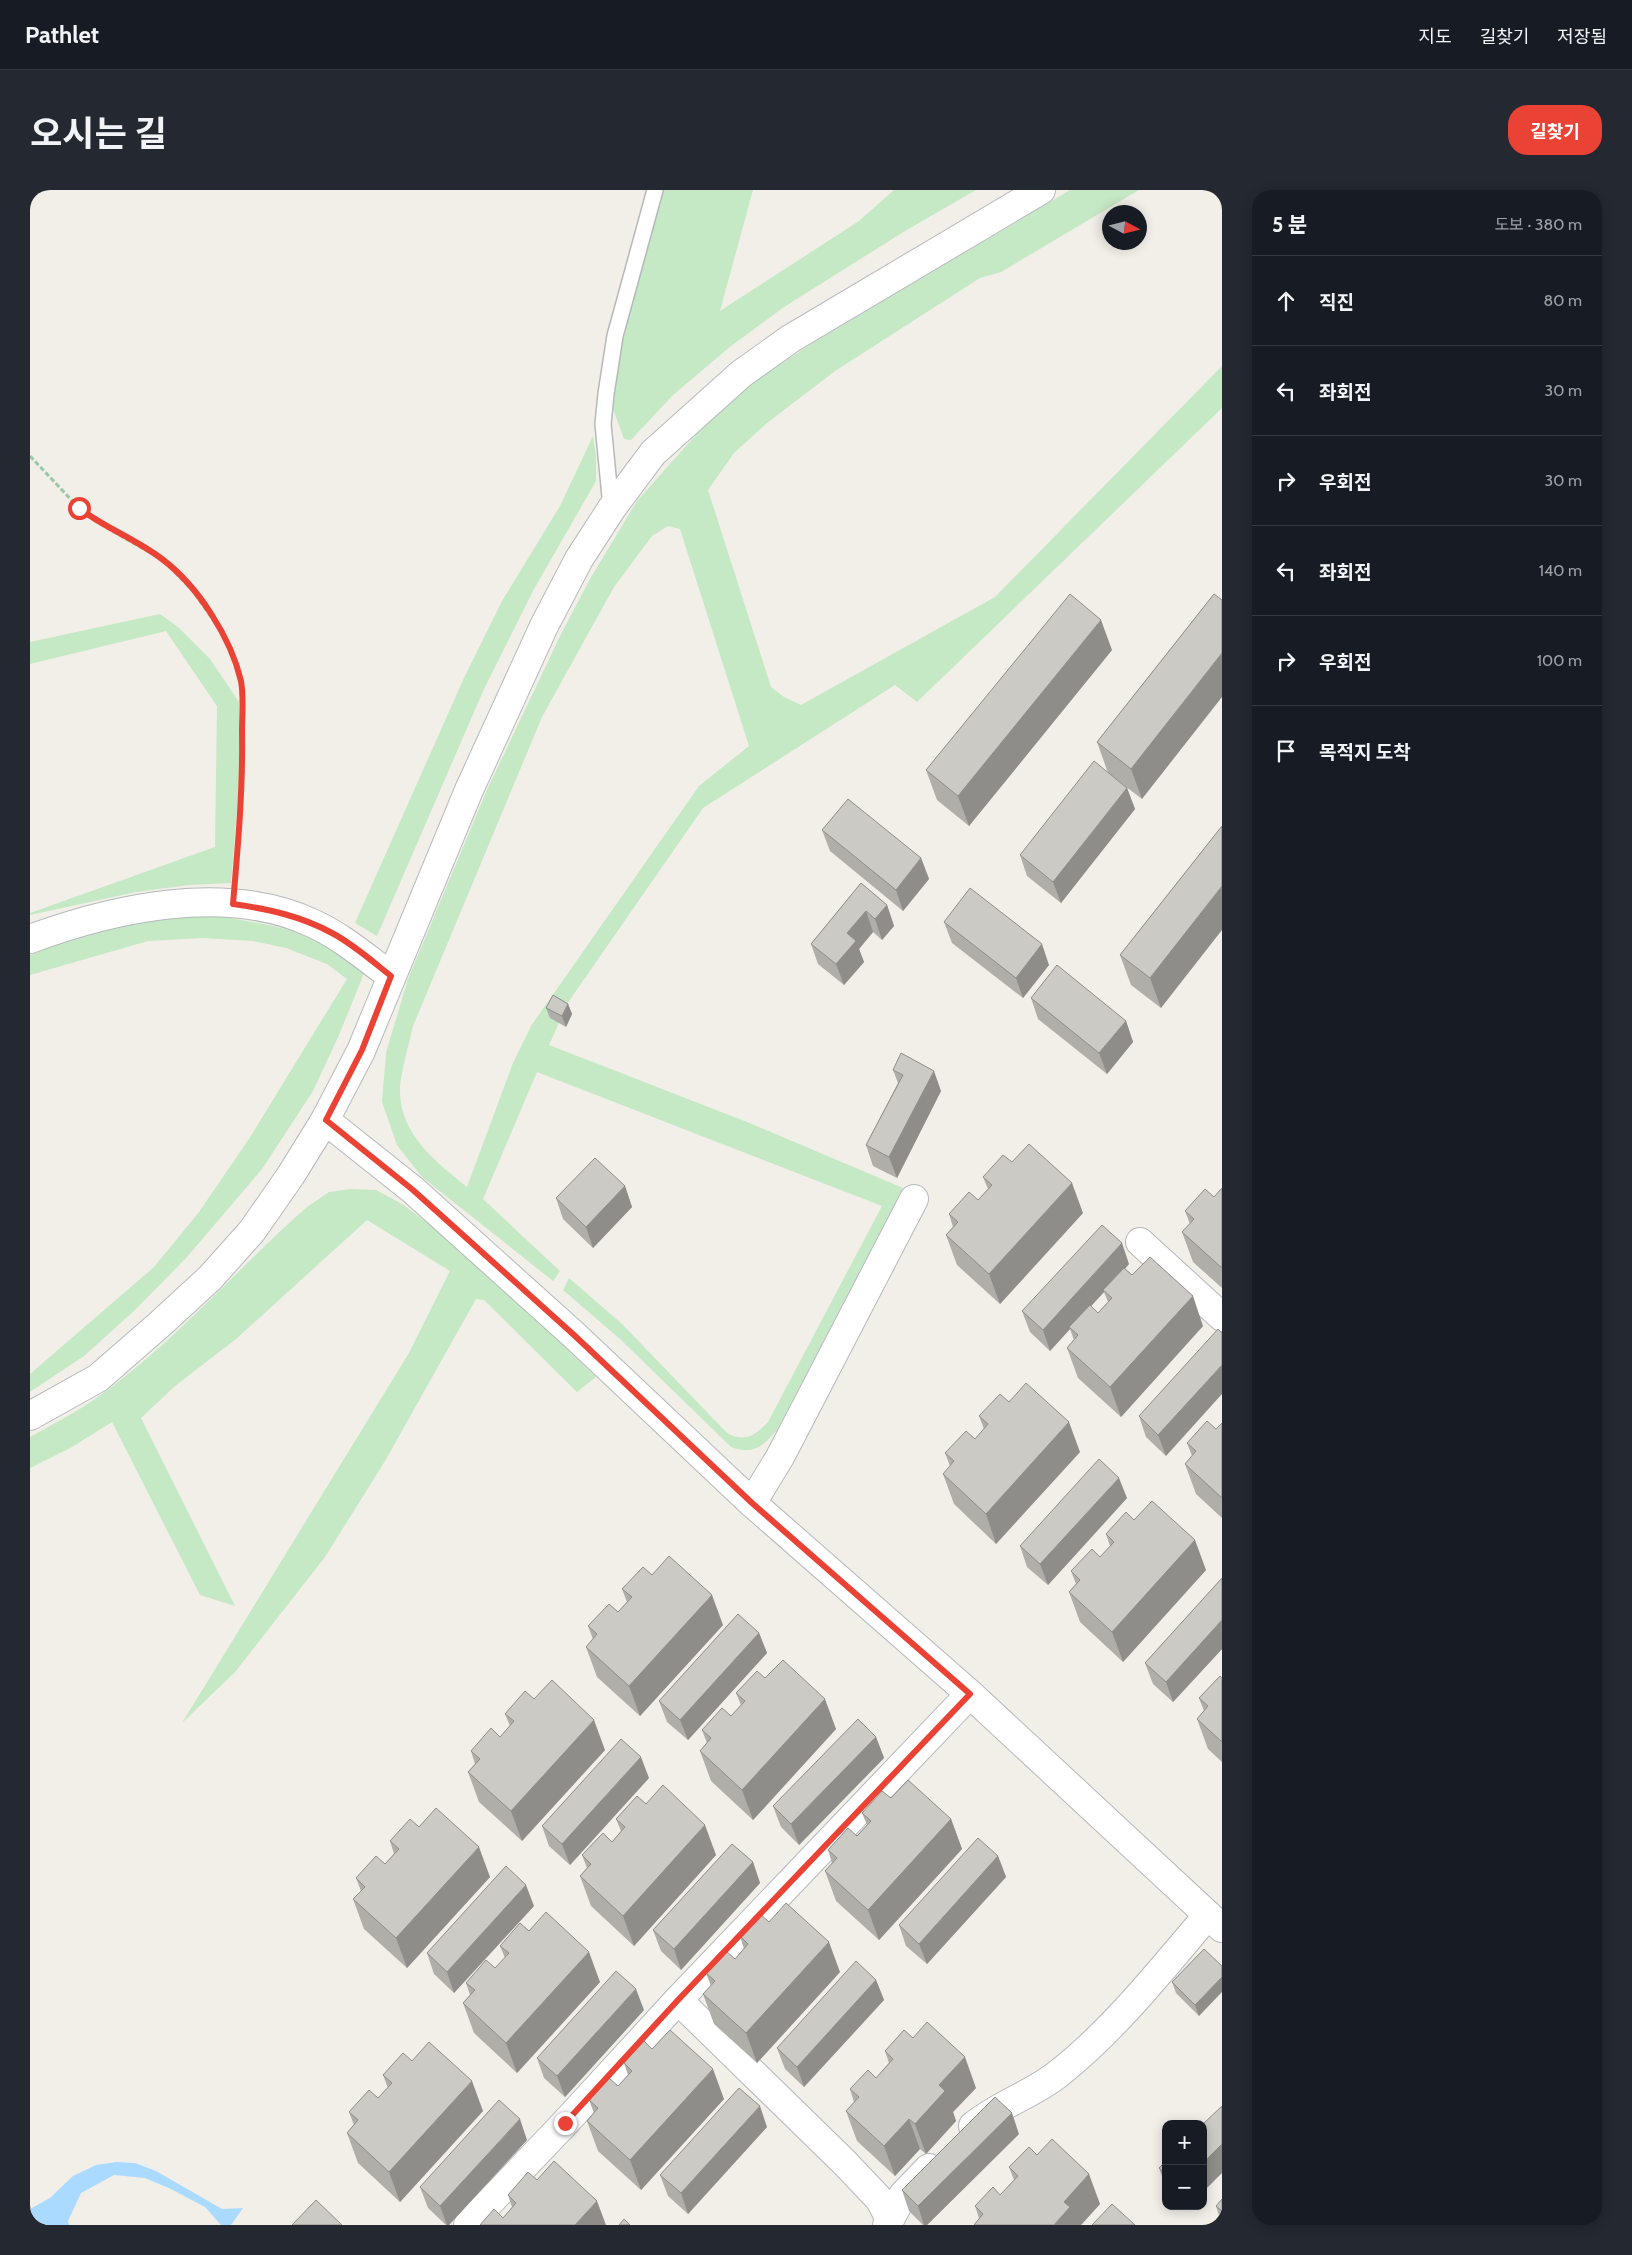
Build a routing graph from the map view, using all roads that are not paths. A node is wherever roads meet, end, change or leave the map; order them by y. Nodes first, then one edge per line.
1 (656, 190) edge
2 (1041, 190) edge
3 (612, 508) junction
4 (30, 939) edge
5 (391, 976) junction
6 (326, 1120) junction
7 (914, 1199) dead end
8 (1140, 1242) dead end
9 (1222, 1317) edge
10 (30, 1416) edge
11 (752, 1503) junction
12 (970, 1694) junction
13 (1215, 1921) edge
14 (678, 2000) junction
15 (889, 2222) edge
16 (468, 2225) edge

1 - 3 lane
2 - 3 street
3 - 5 street
4 - 5 street
5 - 6 street
6 - 10 street
6 - 11 street
7 - 11 street
8 - 9 street
11 - 12 street
12 - 13 street
12 - 14 street
13 - 15 street
14 - 15 street
14 - 16 street

